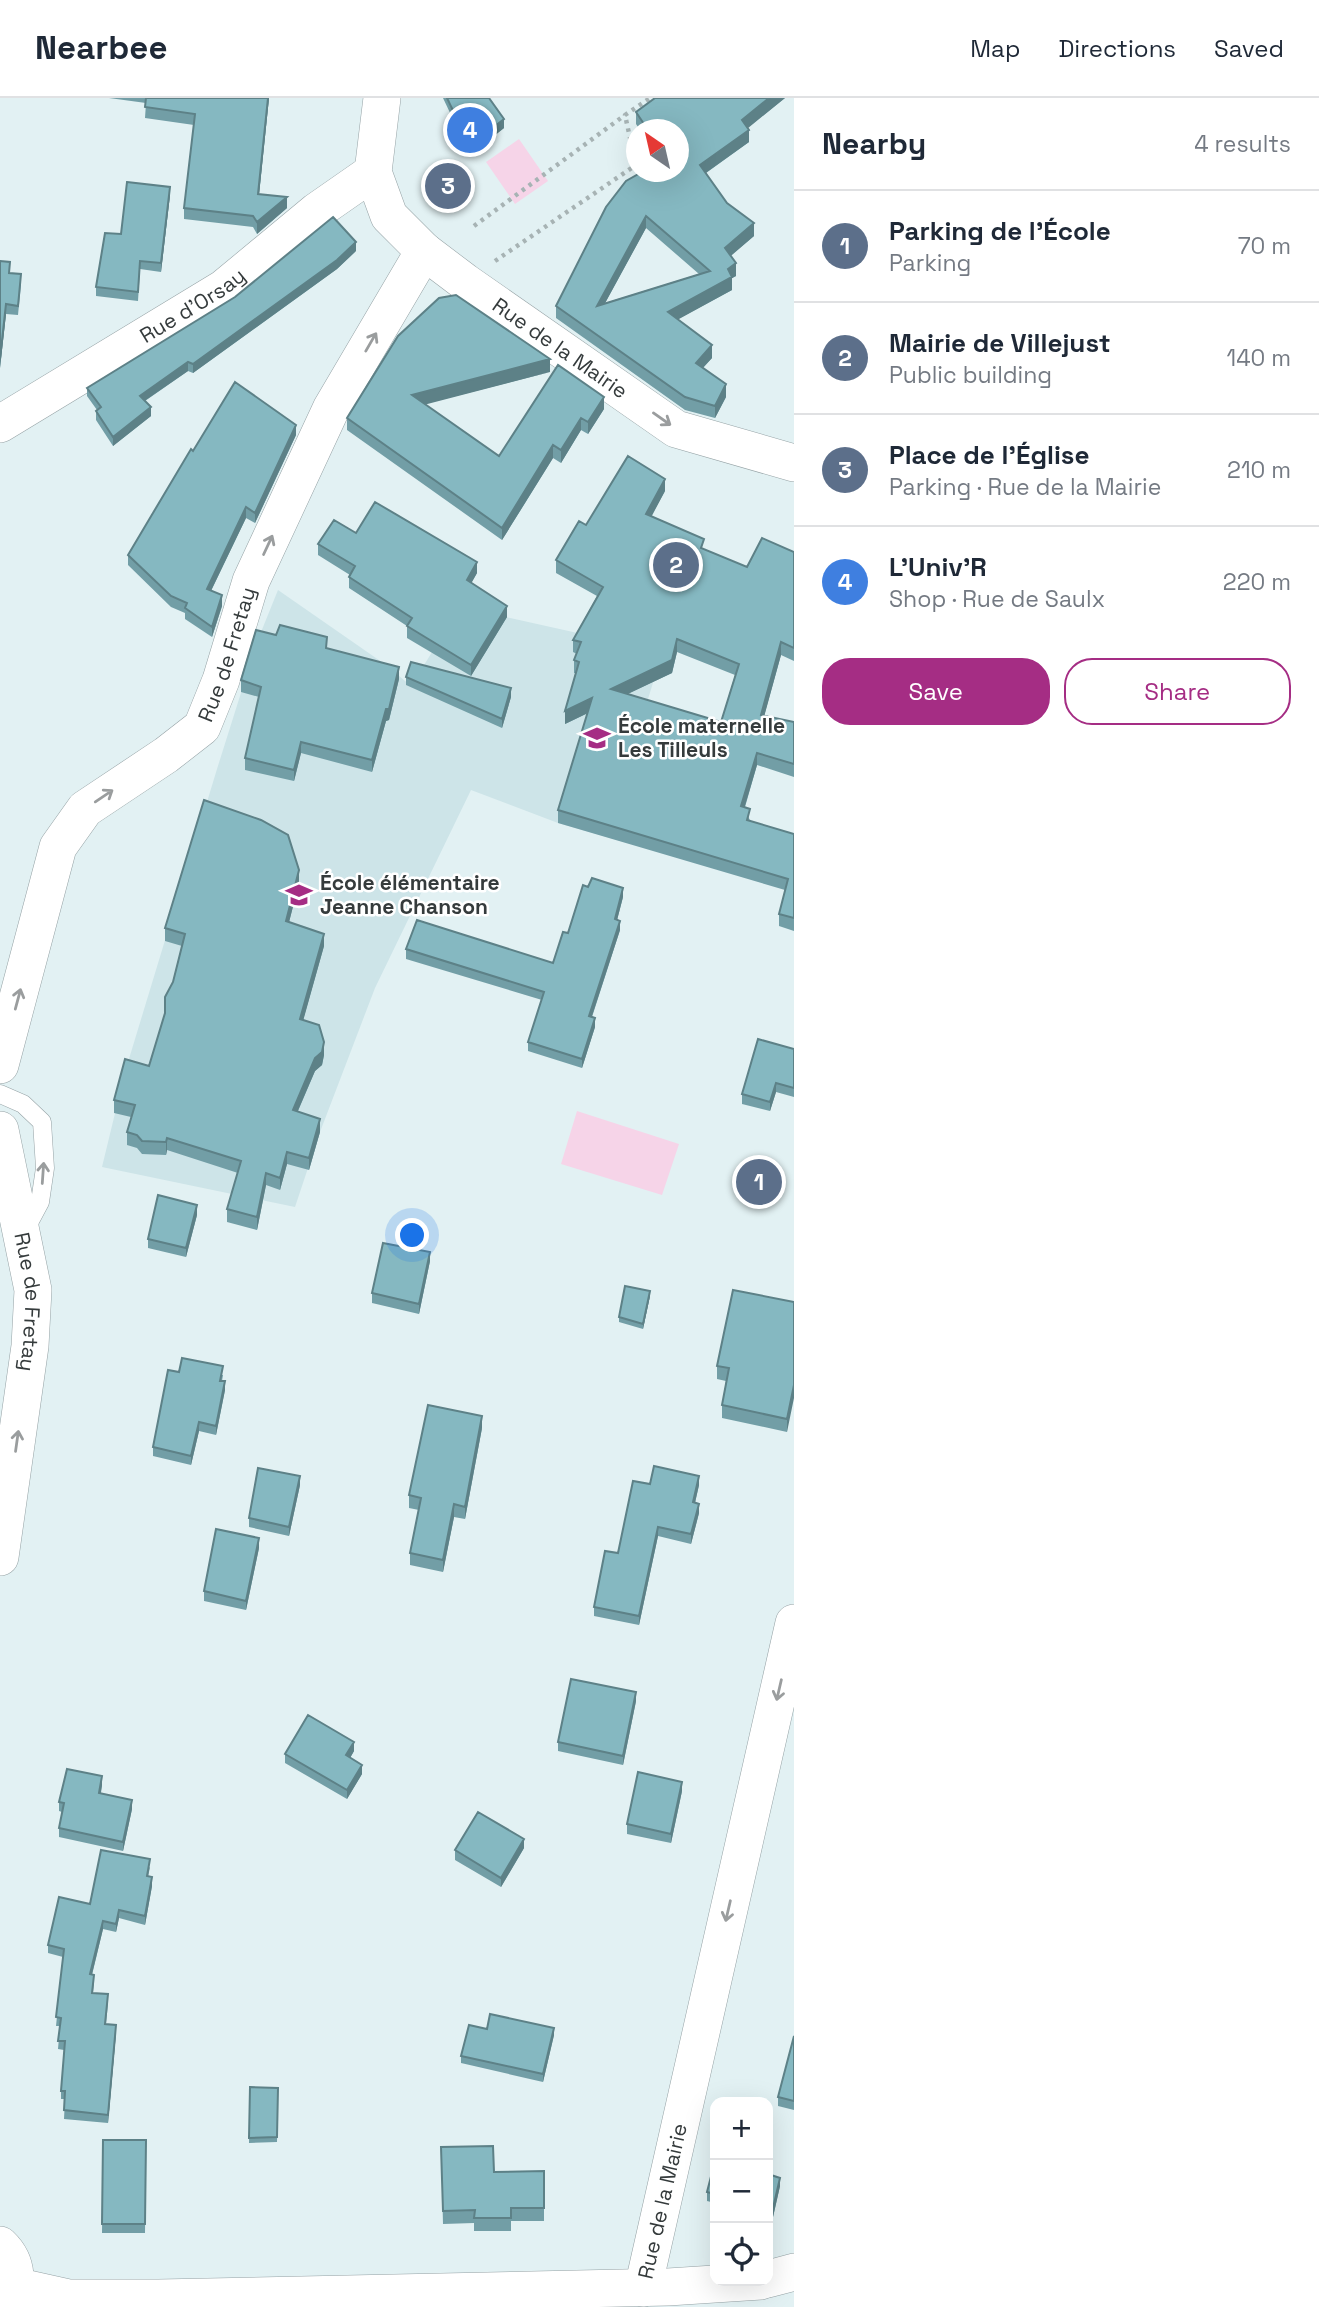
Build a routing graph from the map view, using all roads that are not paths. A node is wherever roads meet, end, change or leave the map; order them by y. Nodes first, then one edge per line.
1 (382, 98) edge
2 (373, 172) junction
3 (424, 251) junction
4 (0, 424) edge
5 (794, 463) edge
6 (0, 1065) edge
7 (0, 1094) edge
8 (0, 1130) edge
9 (22, 1236) junction
10 (0, 1557) edge
11 (794, 1623) edge
12 (0, 2245) edge
13 (794, 2272) edge
14 (643, 2288) junction
15 (757, 2288) edge
16 (10, 2297) edge

1 - 2 street
2 - 3 street, Rue de la Mairie
2 - 4 street, Rue d'Orsay
3 -> 5 street, Rue de la Mairie
6 -> 3 street, Rue de Fretay
9 -> 7 lane
8 - 9 street, Rue de Fretay
10 -> 9 street, Rue de Fretay
11 -> 14 street, Rue de la Mairie
12 - 16 street
13 - 15 street
14 - 15 street
14 - 16 street, Rue de la Mairie

